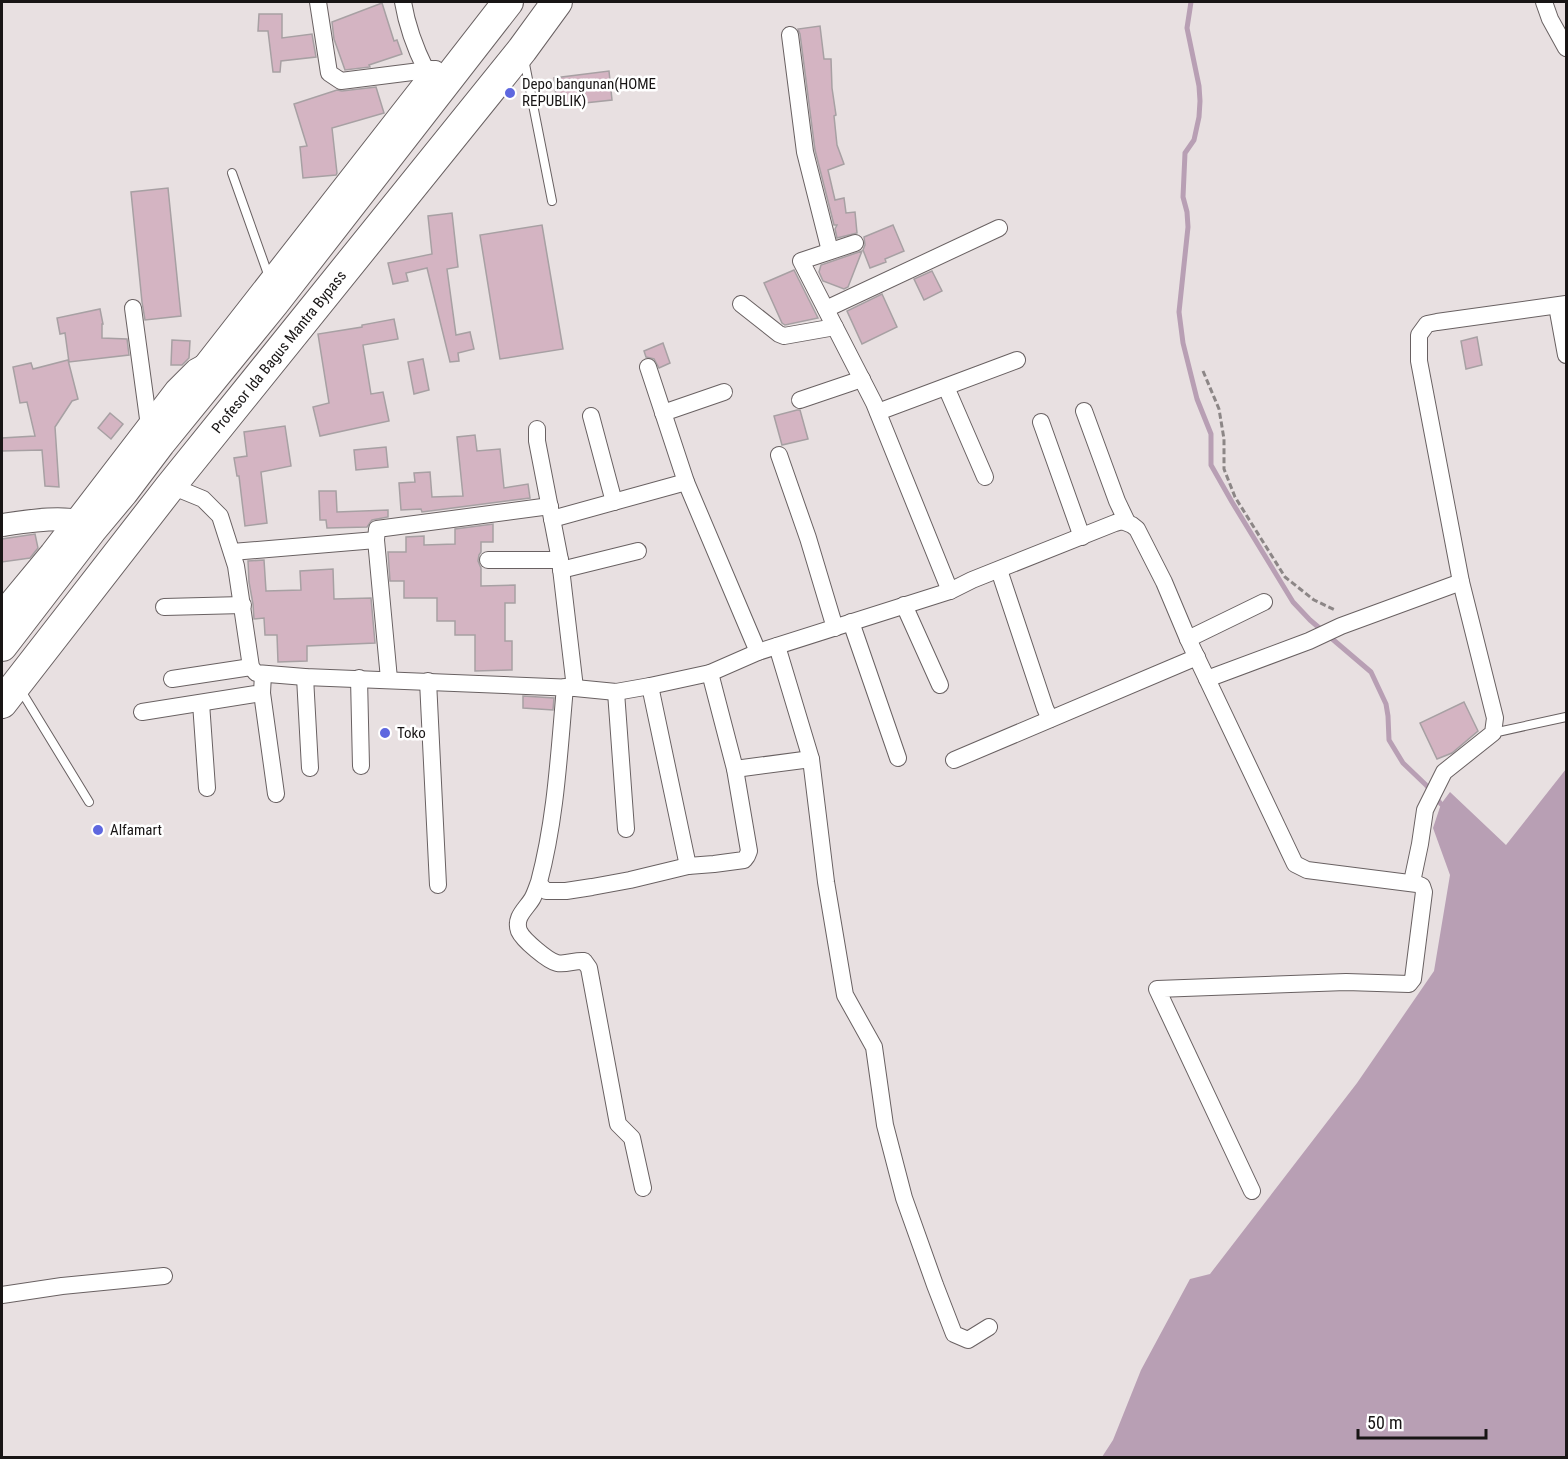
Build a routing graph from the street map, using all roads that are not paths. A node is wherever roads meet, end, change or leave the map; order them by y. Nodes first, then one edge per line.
1 (318, 2) edge
2 (403, 2) edge
3 (508, 2) edge
4 (557, 2) edge
5 (1544, 2) edge
6 (790, 35) dead end
7 (1566, 48) edge
8 (522, 50) junction
9 (439, 68) junction
10 (232, 173) dead end
11 (552, 201) dead end
12 (999, 228) dead end
13 (855, 243) dead end
14 (830, 251) junction
15 (269, 277) junction
16 (741, 304) dead end
17 (1562, 305) edge
18 (133, 308) dead end
19 (826, 309) junction
20 (835, 327) junction
21 (233, 354) junction
22 (1566, 355) edge
23 (1017, 360) dead end
24 (648, 367) dead end
25 (196, 370) junction
26 (862, 379) junction
27 (946, 387) junction
28 (724, 392) dead end
29 (800, 400) dead end
30 (1084, 411) dead end
31 (663, 412) junction
32 (878, 412) junction
33 (591, 416) dead end
34 (1041, 422) dead end
35 (149, 426) junction
36 (537, 429) dead end
37 (779, 455) dead end
38 (985, 477) dead end
39 (686, 482) junction
40 (123, 492) junction
41 (160, 499) junction
42 (614, 502) junction
43 (551, 513) junction
44 (1127, 522) junction
45 (84, 524) junction
46 (2, 525) edge
47 (1082, 537) junction
48 (376, 540) junction
49 (638, 551) dead end
50 (232, 552) junction
51 (488, 560) dead end
52 (561, 565) junction
53 (999, 570) junction
54 (1461, 582) junction
55 (950, 591) junction
56 (1264, 602) dead end
57 (243, 606) junction
58 (904, 606) junction
59 (164, 608) dead end
60 (2, 612) edge
61 (843, 625) junction
62 (1188, 639) junction
63 (2, 646) edge
64 (777, 646) junction
65 (758, 652) junction
66 (1197, 657) junction
67 (257, 671) junction
68 (710, 673) junction
69 (305, 676) junction
70 (359, 678) junction
71 (172, 679) dead end
72 (389, 679) junction
73 (1207, 679) junction
74 (428, 681) junction
75 (940, 685) dead end
76 (650, 686) junction
77 (570, 687) junction
78 (616, 692) junction
79 (262, 693) junction
80 (9, 694) edge
81 (201, 703) junction
82 (142, 712) dead end
83 (1566, 717) edge
84 (1050, 719) junction
85 (1493, 733) junction
86 (898, 758) dead end
87 (812, 759) junction
88 (954, 760) dead end
89 (362, 766) dead end
90 (310, 768) dead end
91 (735, 769) junction
92 (207, 788) dead end
93 (276, 795) dead end
94 (89, 802) dead end
95 (626, 829) dead end
96 (688, 866) junction
97 (1412, 882) junction
98 (539, 884) junction
99 (438, 885) dead end
100 (643, 1188) dead end
101 (1252, 1191) dead end
102 (164, 1276) dead end
103 (2, 1295) edge
104 (989, 1327) dead end

1 - 9 street
2 - 9 street
3 - 9 highway
4 - 8 highway, Profesor Ida Bagus Mantra Bypass
5 - 7 street
6 - 14 street
8 - 11 lane
8 - 41 highway, Profesor Ida Bagus Mantra Bypass
9 - 15 street
9 - 21 highway
10 - 15 lane
12 - 19 street
13 - 14 street
14 - 19 street
15 - 25 street
16 - 20 street
17 - 22 street
17 - 54 street
18 - 35 street
19 - 20 street
20 - 26 street
21 - 25 street
21 - 40 highway
23 - 27 street
24 - 31 street
25 - 35 street
26 - 29 street
26 - 32 street
27 - 32 street
27 - 38 street
28 - 31 street
30 - 44 street
31 - 39 street
32 - 55 street
33 - 42 street
34 - 47 street
35 - 45 street
36 - 43 street
37 - 61 street
39 - 42 street
39 - 65 street
40 - 41 highway
40 - 45 highway
41 - 50 street
41 - 80 highway, Profesor Ida Bagus Mantra Bypass
42 - 43 street
43 - 48 street
43 - 52 street
44 - 47 street
44 - 62 street
45 - 46 street
45 - 60 street
45 - 63 highway
47 - 53 street
48 - 50 street
48 - 72 street
49 - 52 street
50 - 57 street
51 - 52 street
52 - 77 street
53 - 55 street
53 - 84 street
54 - 73 street
54 - 85 street
55 - 58 street
56 - 62 street
57 - 59 street
57 - 67 street
58 - 61 street
58 - 75 street
61 - 64 street
61 - 86 street
62 - 66 street
64 - 65 street
64 - 87 street
65 - 68 street
66 - 73 street
66 - 84 street
67 - 69 street
67 - 71 street
67 - 79 street
68 - 76 street
68 - 91 street
69 - 70 street
69 - 90 street
70 - 72 street
70 - 89 street
72 - 74 street
73 - 97 street
74 - 77 street
74 - 99 street
76 - 78 street
76 - 96 street
77 - 78 street
77 - 98 street
78 - 95 street
79 - 81 street
79 - 93 street
80 - 94 lane
81 - 82 street
81 - 92 street
83 - 85 lane
84 - 88 street
85 - 97 street
87 - 91 street
87 - 104 street
91 - 96 street
96 - 98 street
97 - 101 street
98 - 100 street
102 - 103 street

